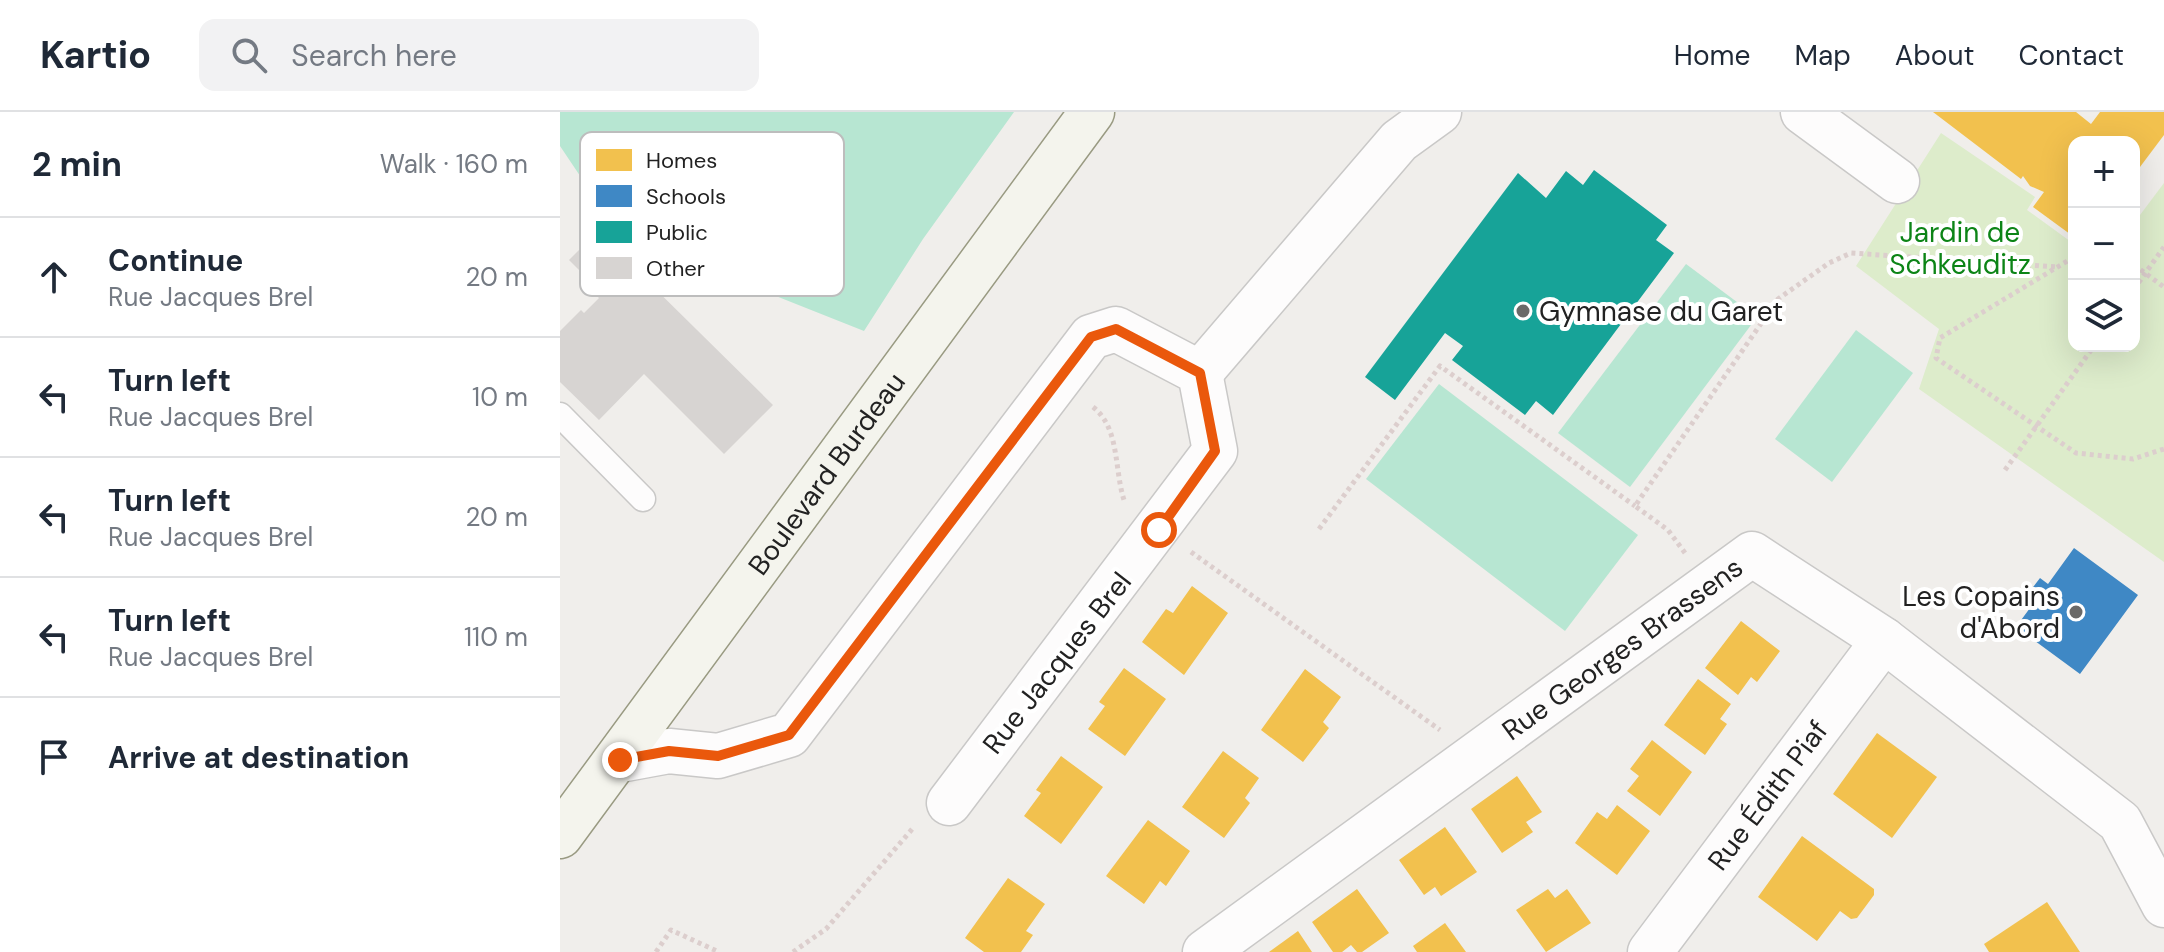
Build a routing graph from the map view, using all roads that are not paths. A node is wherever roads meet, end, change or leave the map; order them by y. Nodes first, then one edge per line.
1 (1092, 112) edge
2 (1439, 112) edge
3 (1803, 112) edge
4 (1897, 181) dead end
5 (1200, 373) junction
6 (560, 415) edge
7 (643, 499) dead end
8 (1884, 640) junction
9 (620, 760) junction
10 (949, 803) road end
11 (560, 836) edge
12 (2164, 905) edge
13 (1205, 952) edge
14 (1650, 952) edge

1 - 9 main road, Boulevard Burdeau
2 - 5 street
3 - 4 street
5 - 9 street
5 - 10 street, Rue Jacques Brel
6 - 7 lane
8 - 12 street, Rue Georges Brassens
8 - 13 street, Rue Georges Brassens
8 - 14 street, Rue Édith Piaf
9 - 11 main road, Boulevard Burdeau

